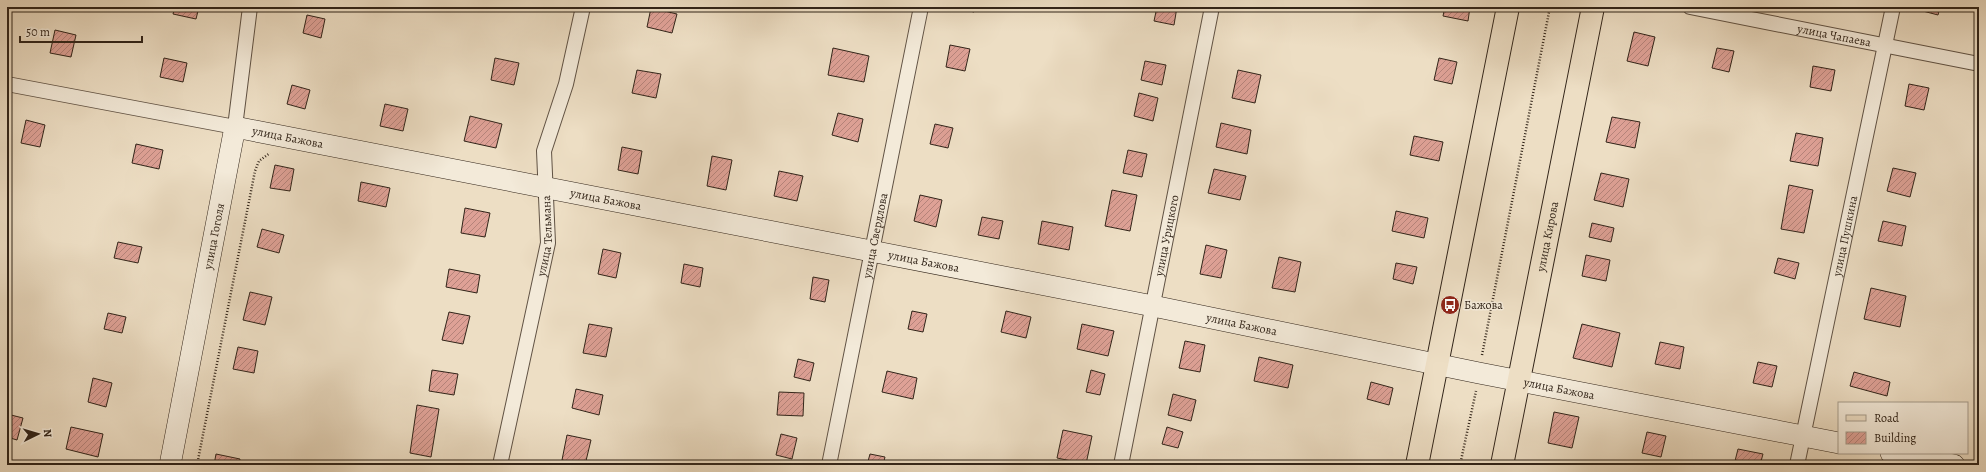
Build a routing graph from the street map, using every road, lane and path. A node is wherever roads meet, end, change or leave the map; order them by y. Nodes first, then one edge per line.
1 (250, 7) edge
2 (583, 7) edge
3 (921, 7) edge
4 (1212, 7) edge
5 (1508, 7) edge
6 (1550, 7) edge
7 (1593, 7) edge
8 (1690, 7) edge
9 (1893, 7) edge
10 (1885, 47) junction
11 (1979, 64) edge
12 (7, 84) edge
13 (235, 127) junction
14 (254, 171) dead end
15 (545, 188) junction
16 (871, 252) junction
17 (1153, 306) junction
18 (1438, 364) junction
19 (1479, 372) junction
20 (1519, 380) junction
21 (1802, 436) junction
22 (1838, 443) edge
23 (1896, 454) edge
24 (170, 465) edge
25 (197, 465) edge
26 (500, 465) edge
27 (829, 465) edge
28 (1121, 465) edge
29 (1417, 465) edge
30 (1460, 465) edge
31 (1502, 465) edge
32 (1797, 465) edge
33 (1954, 465) edge

1 - 13 street, улица Гоголя
2 - 15 street, улица Тельмана
3 - 16 street, улица Свердлова
4 - 17 street, улица Урицкого
5 - 18 main road
6 - 19 path
7 - 20 main road, улица Кирова
8 - 10 street, улица Чапаева
9 - 10 street, улица Пушкина
10 - 11 street, улица Чапаева
10 - 21 street, улица Пушкина
12 - 13 street, улица Бажова
13 - 15 street, улица Бажова
13 - 24 street, улица Гоголя
14 - 25 path
15 - 16 street, улица Бажова
15 - 26 street, улица Тельмана
16 - 17 street, улица Бажова
16 - 27 street, улица Свердлова
17 - 18 street, улица Бажова
17 - 28 street, улица Урицкого
18 - 19 street, улица Бажова
18 - 29 main road
19 - 20 street, улица Бажова
19 - 30 path
20 - 21 street, улица Бажова
20 - 31 main road, улица Кирова
21 - 22 street, улица Бажова
21 - 32 street, улица Пушкина
23 - 33 street

